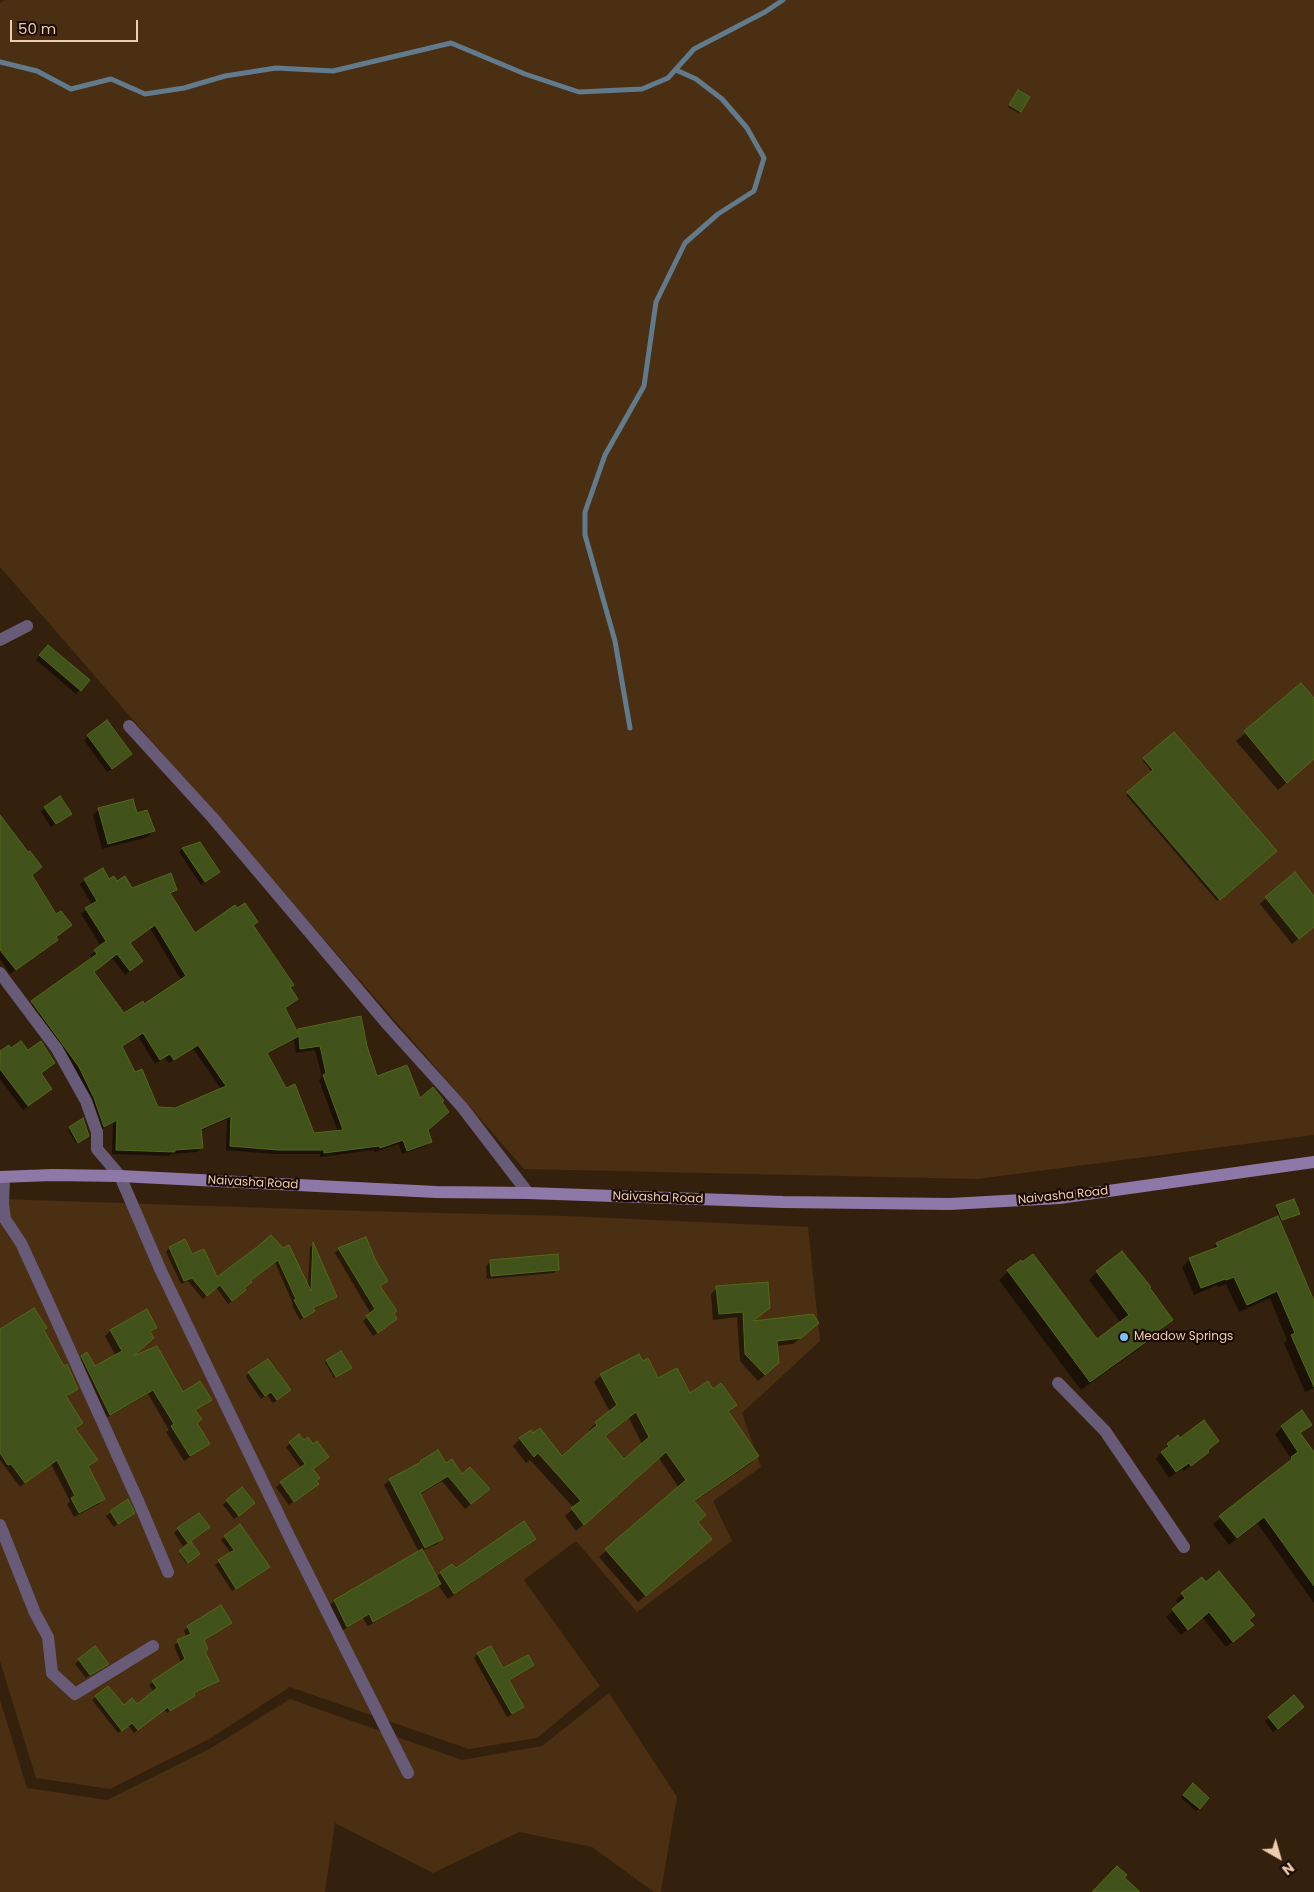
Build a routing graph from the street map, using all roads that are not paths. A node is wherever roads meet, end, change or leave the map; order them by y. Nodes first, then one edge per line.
1 (27, 626) dead end
2 (0, 640) edge
3 (129, 726) dead end
4 (0, 974) edge
5 (1314, 1162) edge
6 (120, 1176) junction
7 (2, 1177) edge
8 (528, 1193) junction
9 (1058, 1383) dead end
10 (0, 1525) edge
11 (1184, 1547) dead end
12 (168, 1572) dead end
13 (153, 1646) dead end
14 (408, 1773) dead end

1 - 2 street
3 - 8 street
4 - 6 street
5 - 8 main road, Naivasha Road
6 - 7 main road, Naivasha Road
6 - 8 main road, Naivasha Road
6 - 14 street
7 - 12 street
9 - 11 street
10 - 13 street

